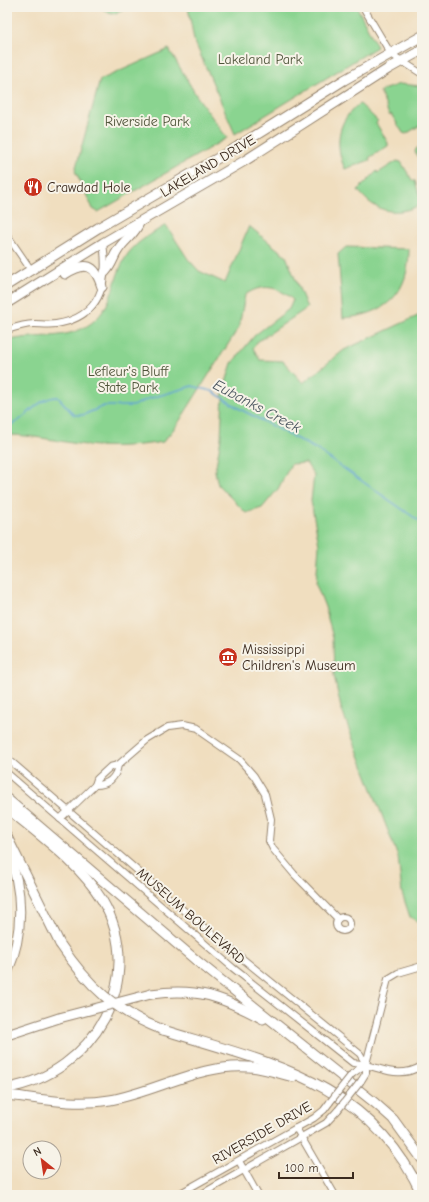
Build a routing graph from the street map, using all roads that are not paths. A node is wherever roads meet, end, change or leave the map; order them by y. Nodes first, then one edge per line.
1 (362, 7) edge
2 (422, 36) edge
3 (422, 50) edge
4 (391, 54) junction
5 (404, 60) junction
6 (422, 74) edge
7 (306, 104) junction
8 (313, 116) junction
9 (237, 147) junction
10 (246, 160) junction
11 (139, 222) junction
12 (98, 228) junction
13 (7, 235) edge
14 (103, 243) junction
15 (31, 270) junction
16 (105, 272) junction
17 (42, 282) junction
18 (7, 285) edge
19 (102, 287) junction
20 (7, 303) edge
21 (7, 330) edge
22 (7, 758) edge
23 (118, 765) junction
24 (7, 773) edge
25 (95, 786) junction
26 (7, 799) edge
27 (7, 808) edge
28 (68, 810) junction
29 (60, 819) junction
30 (7, 837) edge
31 (7, 850) edge
32 (338, 919) dead end
33 (422, 966) edge
34 (7, 973) edge
35 (285, 1031) junction
36 (7, 1035) edge
37 (366, 1064) junction
38 (422, 1066) edge
39 (308, 1079) junction
40 (7, 1088) edge
41 (7, 1095) edge
42 (296, 1128) junction
43 (302, 1138) junction
44 (422, 1159) edge
45 (239, 1161) junction
46 (244, 1171) junction
47 (179, 1195) edge
48 (200, 1195) edge
49 (258, 1195) edge
50 (335, 1195) edge
51 (422, 1195) edge

1 - 4 street
2 - 4 highway, LAKELAND DRIVE
3 - 5 highway, LAKELAND DRIVE
4 - 5 street
4 - 7 highway, LAKELAND DRIVE
5 - 6 street
5 - 8 highway, LAKELAND DRIVE
7 - 8 highway
7 - 9 highway, LAKELAND DRIVE
8 - 10 highway, LAKELAND DRIVE
9 - 10 highway
9 - 12 highway, LAKELAND DRIVE
10 - 11 highway, LAKELAND DRIVE
11 - 14 highway, LAKELAND DRIVE
11 - 16 highway
12 - 14 highway
12 - 15 highway, LAKELAND DRIVE
13 - 15 street
14 - 16 street
14 - 17 highway, LAKELAND DRIVE
15 - 17 highway
15 - 18 highway, LAKELAND DRIVE
16 - 19 street
17 - 19 highway
17 - 20 highway, LAKELAND DRIVE
19 - 21 street
22 - 28 street, MUSEUM BOULEVARD
23 - 25 street
23 - 25 street
23 - 32 street
24 - 29 street, MUSEUM BOULEVARD
25 - 28 street
26 - 35 highway
27 - 40 highway
28 - 29 street
28 - 37 street, MUSEUM BOULEVARD
29 - 37 street, MUSEUM BOULEVARD
30 - 39 highway, bridge
31 - 34 highway
33 - 37 street
35 - 36 highway, bridge
35 - 44 highway
37 - 38 street
37 - 42 street, RIVERSIDE DRIVE, bridge
37 - 43 street, RIVERSIDE DRIVE, bridge
39 - 41 highway
39 - 51 highway
42 - 43 street
42 - 45 street, RIVERSIDE DRIVE
43 - 46 street, RIVERSIDE DRIVE
43 - 50 street
45 - 46 street
45 - 47 street, RIVERSIDE DRIVE
46 - 48 street, RIVERSIDE DRIVE
46 - 49 street

